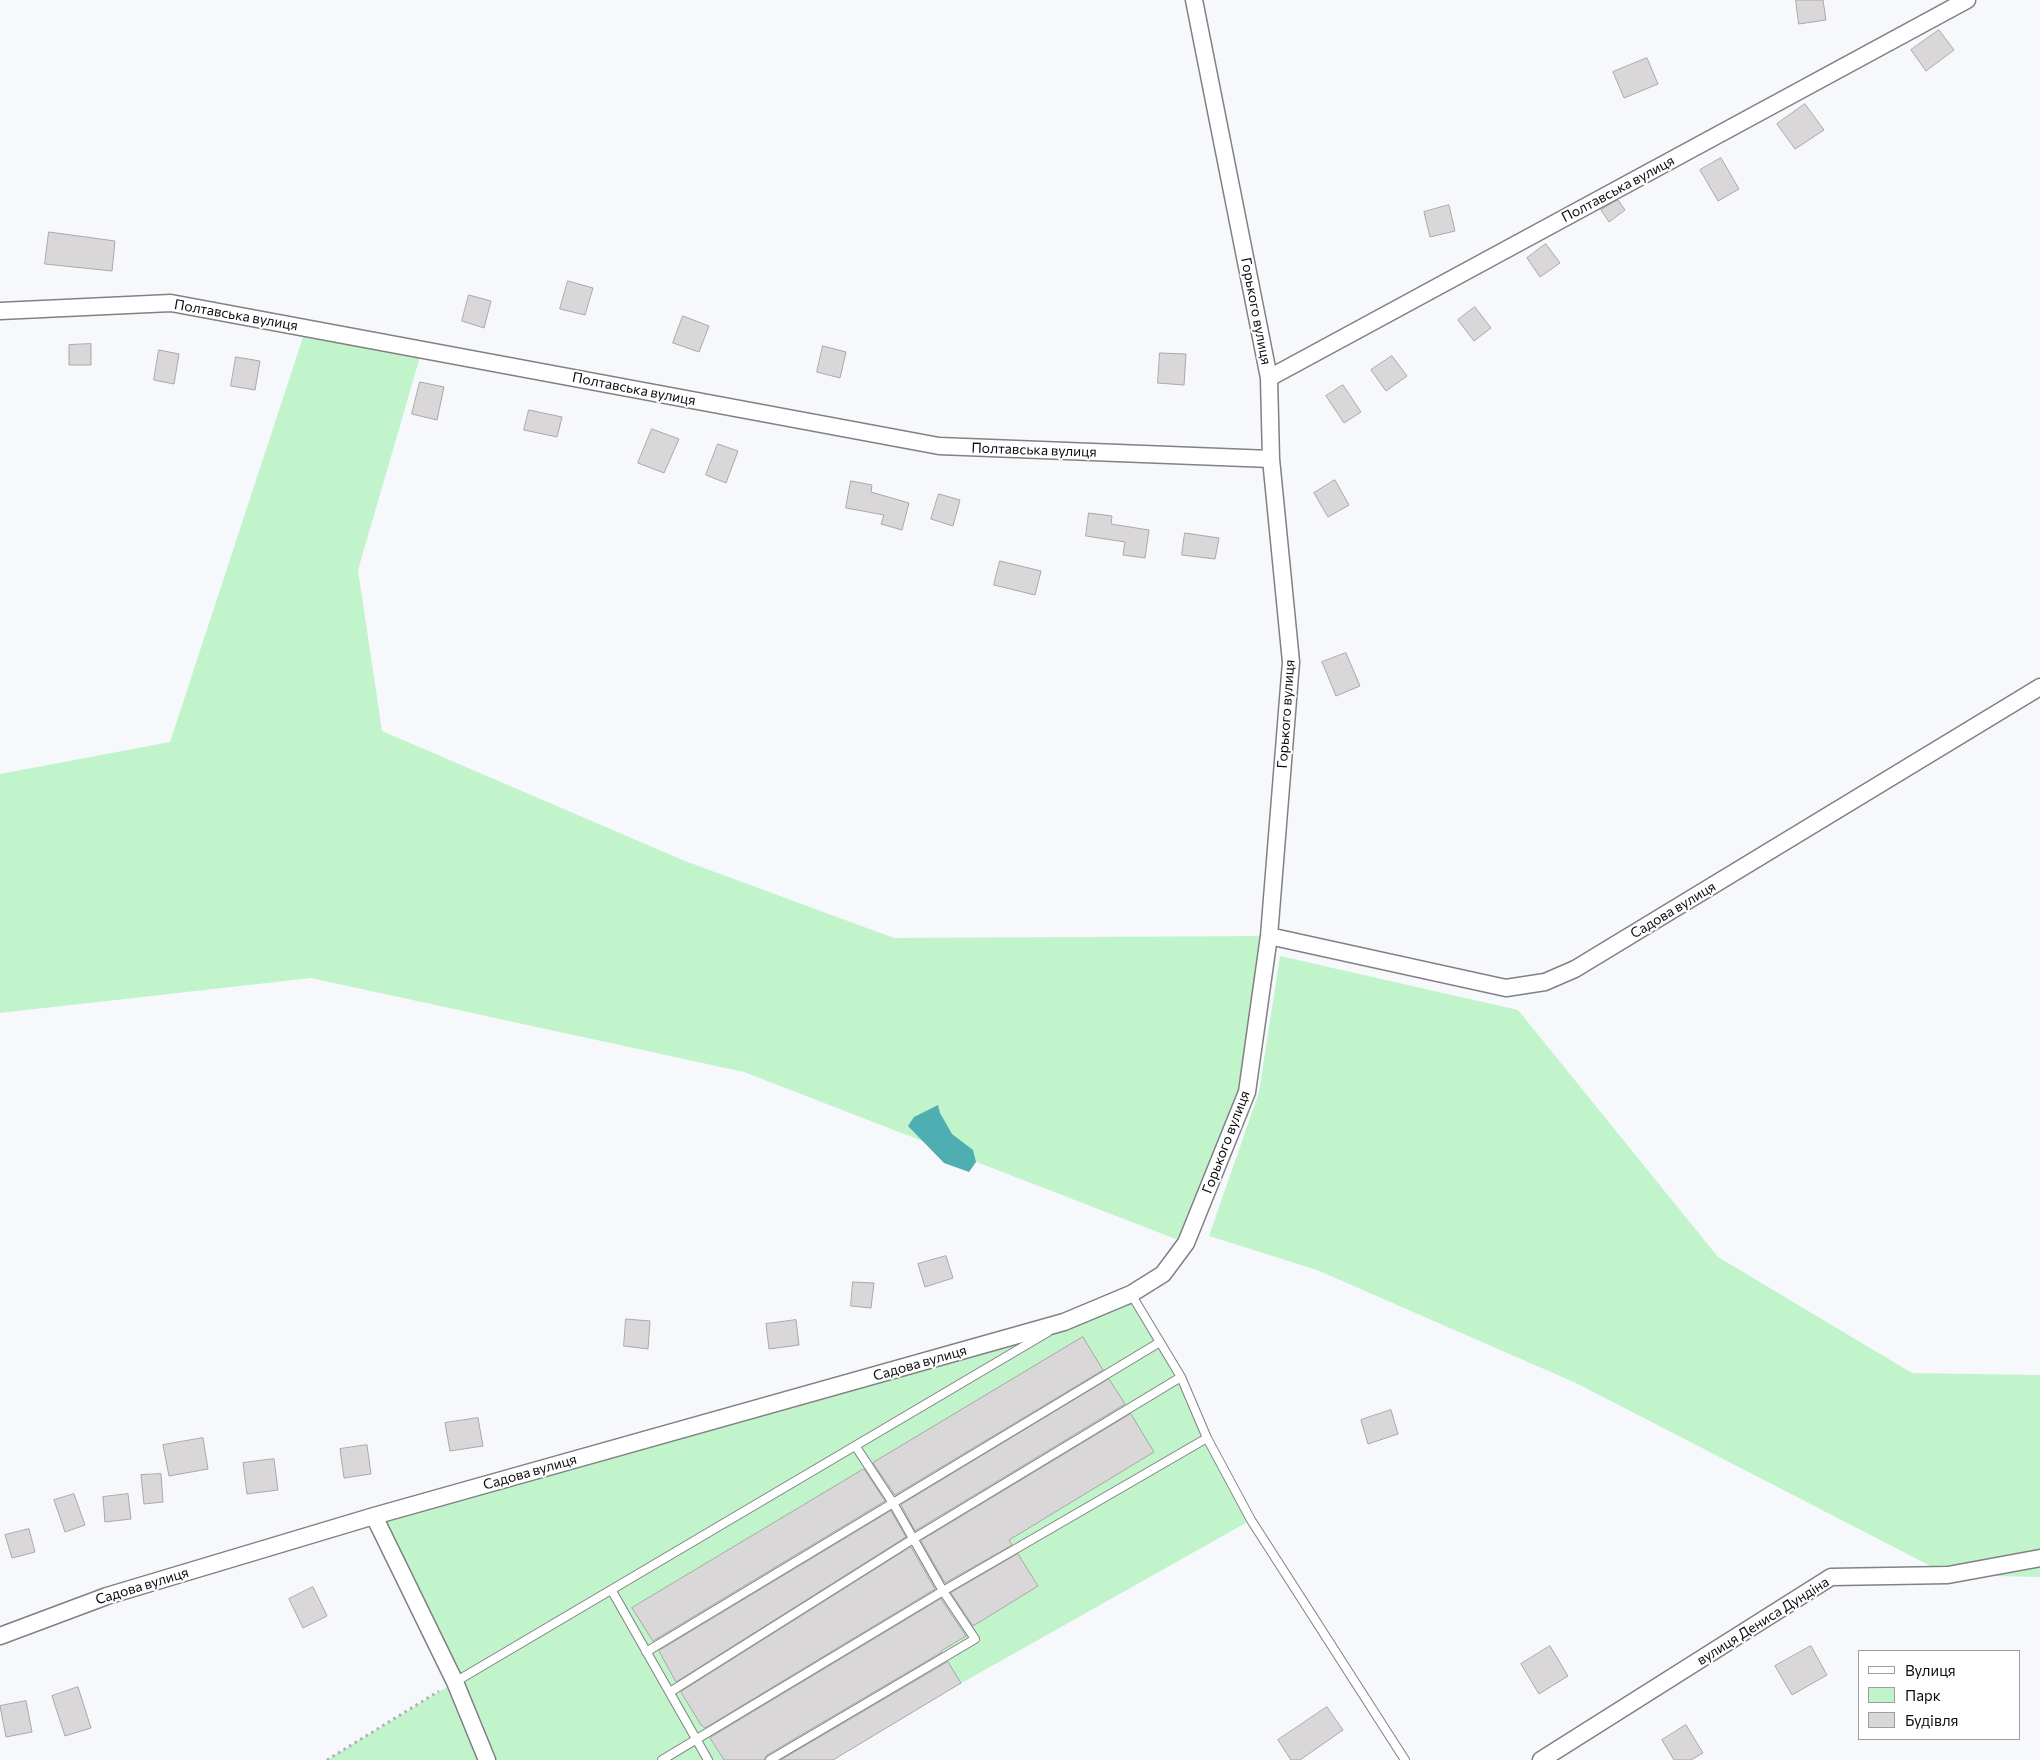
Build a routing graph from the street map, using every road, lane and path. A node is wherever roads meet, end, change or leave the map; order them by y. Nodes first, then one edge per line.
1 (1194, 0) edge
2 (1967, 0) edge
3 (0, 311) edge
4 (1269, 378) junction
5 (1271, 459) junction
6 (2040, 687) edge
7 (1269, 936) junction
8 (1131, 1294) junction
9 (1064, 1322) junction
10 (1160, 1342) junction
11 (1181, 1377) junction
12 (1208, 1438) junction
13 (856, 1447) junction
14 (893, 1502) junction
15 (374, 1516) junction
16 (913, 1540) junction
17 (2040, 1558) edge
18 (943, 1590) junction
19 (612, 1591) junction
20 (0, 1636) edge
21 (646, 1652) junction
22 (455, 1682) junction
23 (670, 1692) junction
24 (696, 1738) junction
25 (327, 1760) edge
26 (487, 1760) edge
27 (662, 1760) edge
28 (708, 1760) edge
29 (770, 1760) edge
30 (1405, 1760) edge
31 (1541, 1760) edge

1 - 4 street, Горького вулиця
2 - 4 street, Полтавська вулиця
3 - 5 street, Полтавська вулиця
4 - 5 street, Горького вулиця
5 - 7 street, Горького вулиця
6 - 7 street, Садова вулиця
7 - 8 street, Горького вулиця
8 - 9 street, Горького вулиця
8 - 10 lane
9 - 13 lane
9 - 15 street, Садова вулиця
10 - 11 lane
10 - 14 lane
11 - 12 lane
11 - 16 lane
12 - 18 lane
12 - 30 lane
13 - 14 lane
13 - 19 lane
14 - 16 lane
14 - 21 lane
15 - 20 street, Садова вулиця
15 - 22 street
16 - 18 lane
16 - 23 lane
17 - 31 street, вулиця Дениса Дундіна
18 - 24 lane
18 - 29 lane
19 - 21 lane
19 - 22 lane
21 - 23 lane
22 - 25 path
22 - 26 street
23 - 24 lane
24 - 27 lane
24 - 28 lane

